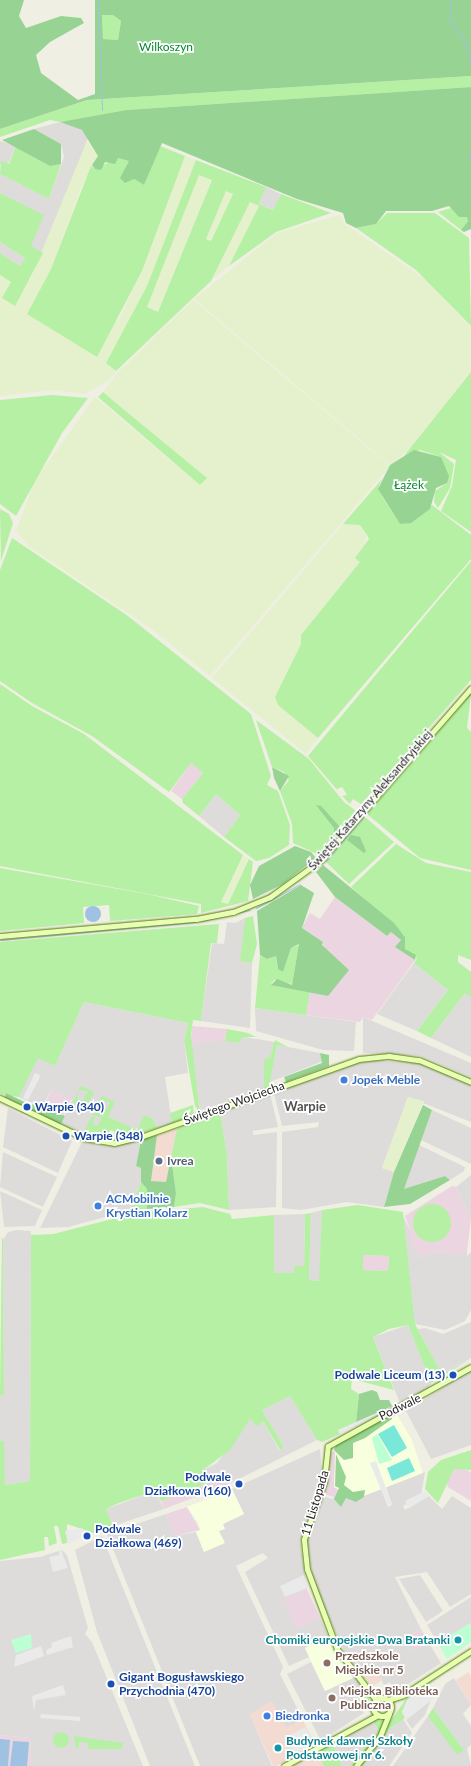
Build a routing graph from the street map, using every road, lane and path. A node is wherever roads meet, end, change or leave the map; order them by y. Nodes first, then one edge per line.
1 (471, 688) edge
2 (0, 936) edge
3 (471, 1082) edge
4 (0, 1098) edge
5 (471, 1367) edge
6 (328, 1446) joint
7 (471, 1651) edge
8 (369, 1687) junction
9 (403, 1695) junction
10 (385, 1698) junction
11 (376, 1700) junction
12 (391, 1705) junction
13 (373, 1709) junction
14 (388, 1714) junction
15 (379, 1715) junction
16 (362, 1721) junction
17 (383, 1731) junction
18 (284, 1766) edge
19 (356, 1766) edge

1 - 2 street, Świętej Katarzyny Aleksandryjskiej
3 - 4 street, Świętego Wojciecha
5 - 6 street, Podwale
6 - 8 street, 11 Listopada
7 - 9 street
8 - 10 street, 11 Listopada
8 - 11 street, 11 Listopada
9 - 10 street
9 - 12 street
10 - 11 street
10 - 12 street
11 - 13 street
12 - 14 street
13 - 15 street
13 - 16 street
14 - 15 street
14 - 17 street
15 - 16 street
15 - 17 street
16 - 18 street
17 - 19 street

